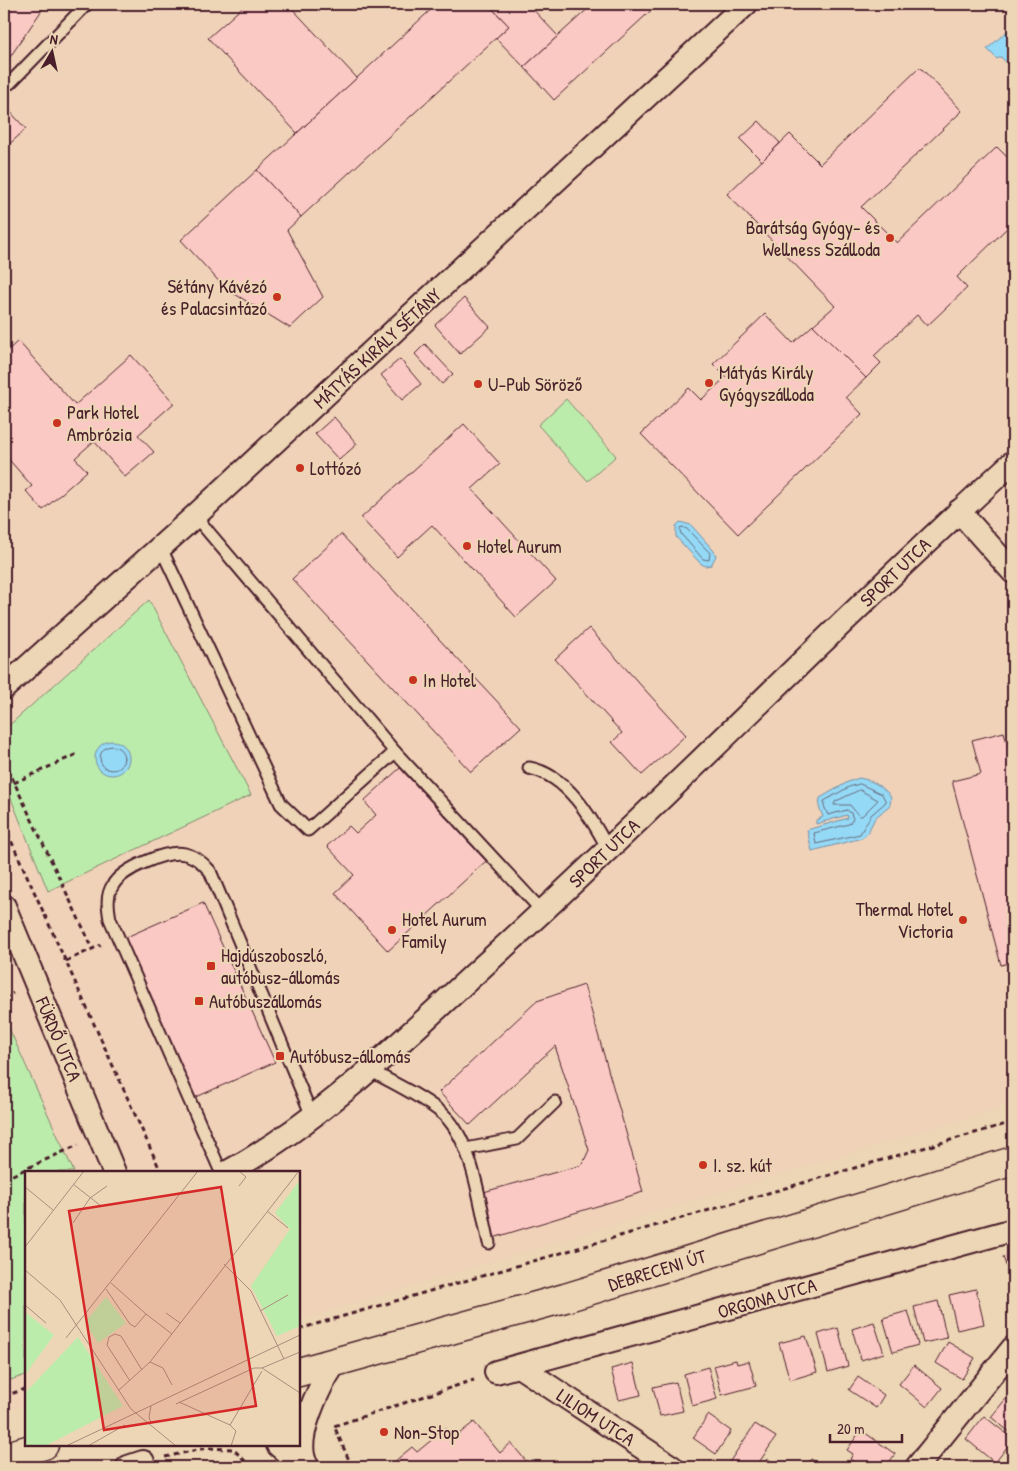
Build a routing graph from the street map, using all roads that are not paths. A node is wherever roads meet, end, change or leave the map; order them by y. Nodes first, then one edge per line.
1 (87, 4) edge
2 (746, 4) edge
3 (10, 83) dead end
4 (1013, 462) edge
5 (959, 511) junction
6 (195, 516) junction
7 (160, 546) junction
8 (1013, 572) edge
9 (4, 688) edge
10 (395, 752) junction
11 (529, 768) dead end
12 (608, 849) junction
13 (4, 906) edge
14 (543, 912) junction
15 (370, 1070) junction
16 (555, 1102) dead end
17 (312, 1116) junction
18 (466, 1149) junction
19 (1013, 1161) edge
20 (114, 1171) edge
21 (221, 1171) edge
22 (230, 1171) edge
23 (1013, 1230) edge
24 (489, 1244) dead end
25 (1013, 1348) edge
26 (335, 1363) junction
27 (520, 1367) junction
28 (300, 1372) edge
29 (496, 1372) road end
30 (41, 1446) edge
31 (279, 1446) edge
32 (4, 1457) edge
33 (304, 1467) edge
34 (308, 1467) edge
35 (672, 1467) edge
36 (917, 1467) edge

1 - 3 lane
2 - 6 street, MÁTYÁS KIRÁLY SÉTÁNY
4 - 5 street, SPORT UTCA
5 - 8 street
5 - 12 street, SPORT UTCA
6 - 7 street, MÁTYÁS KIRÁLY SÉTÁNY
6 - 10 lane
7 - 9 street, MÁTYÁS KIRÁLY SÉTÁNY
7 - 10 lane
10 - 14 lane
11 - 12 lane
12 - 14 street, SPORT UTCA
13 - 20 street, FÜRDŐ UTCA
14 - 15 street, SPORT UTCA
15 - 17 street, SPORT UTCA
15 - 18 lane
16 - 18 lane
17 - 21 lane
17 - 22 street, SPORT UTCA
18 - 24 lane
19 - 26 street, DEBRECENI ÚT
23 - 27 street, ORGONA UTCA
25 - 36 street
26 - 28 street, DEBRECENI ÚT
26 - 34 street
27 - 29 street, ORGONA UTCA
27 - 35 street, LILIOM UTCA
30 - 32 street
31 - 33 street

